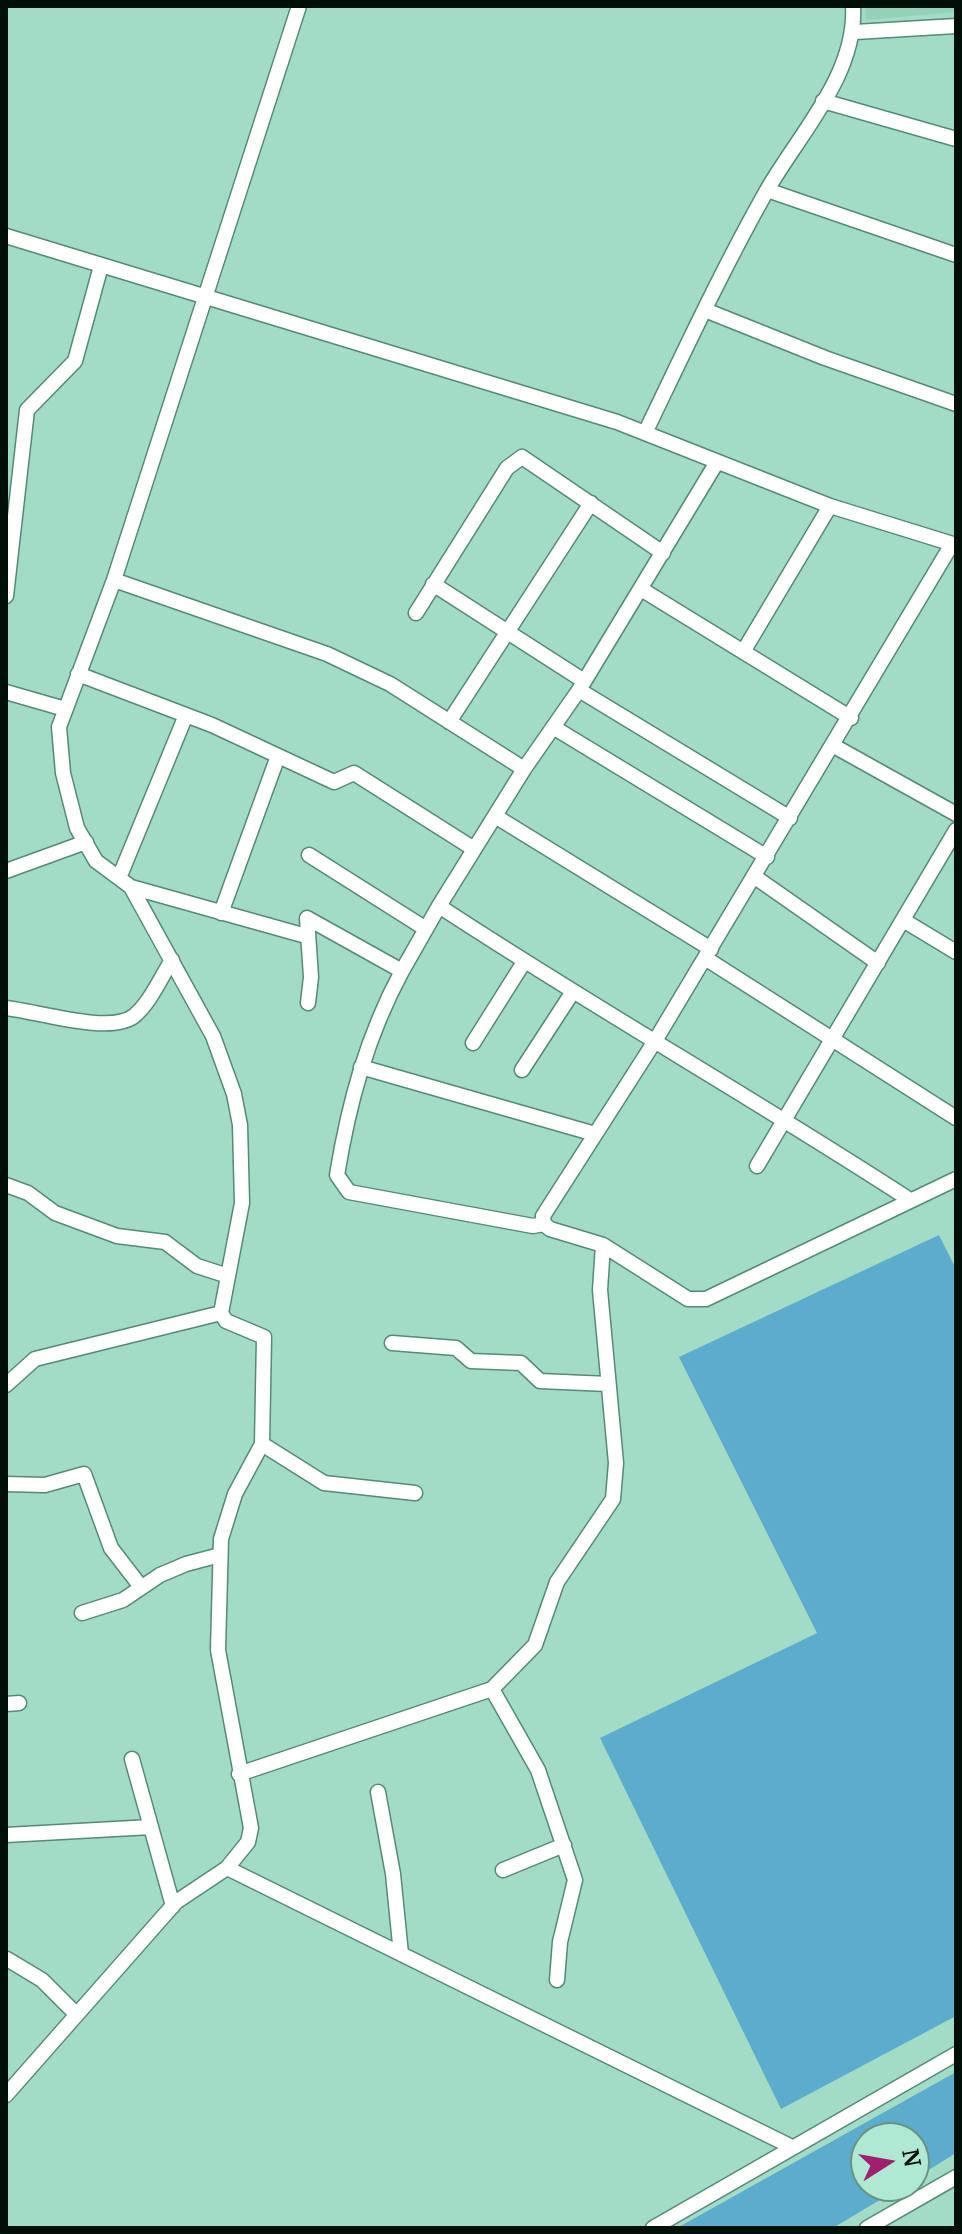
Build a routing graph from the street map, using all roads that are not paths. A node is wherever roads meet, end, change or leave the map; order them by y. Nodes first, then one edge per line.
1 (299, 6) edge
2 (853, 6) edge
3 (956, 26) edge
4 (855, 32) junction
5 (823, 101) junction
6 (956, 139) edge
7 (767, 190) junction
8 (6, 236) edge
9 (956, 255) edge
10 (101, 266) junction
11 (203, 298) junction
12 (705, 310) junction
13 (956, 404) edge
14 (645, 433) junction
15 (717, 462) junction
16 (591, 503) junction
17 (830, 506) junction
18 (954, 545) edge
19 (663, 553) junction
20 (114, 580) junction
21 (433, 584) junction
22 (641, 589) junction
23 (6, 596) edge
24 (416, 613) dead end
25 (508, 632) junction
26 (743, 652) junction
27 (78, 674) junction
28 (582, 686) junction
29 (6, 692) edge
30 (65, 709) junction
31 (186, 715) junction
32 (851, 718) junction
33 (449, 722) junction
34 (553, 727) junction
35 (834, 746) junction
36 (278, 756) junction
37 (524, 769) junction
38 (954, 807) edge
39 (495, 816) junction
40 (790, 818) junction
41 (956, 830) edge
42 (86, 842) junction
43 (474, 849) junction
44 (309, 855) dead end
45 (767, 857) junction
46 (6, 871) edge
47 (755, 877) junction
48 (125, 883) junction
49 (439, 906) junction
50 (221, 913) junction
51 (903, 920) junction
52 (426, 929) junction
53 (306, 936) junction
54 (956, 952) edge
55 (708, 954) junction
56 (172, 960) junction
57 (524, 962) junction
58 (878, 963) junction
59 (402, 971) junction
60 (572, 993) junction
61 (308, 1003) dead end
62 (6, 1008) edge
63 (833, 1038) junction
64 (655, 1041) junction
65 (473, 1043) dead end
66 (361, 1067) junction
67 (522, 1070) dead end
68 (956, 1118) edge
69 (785, 1119) junction
70 (595, 1134) junction
71 (757, 1166) dead end
72 (956, 1179) edge
73 (6, 1185) edge
74 (910, 1200) junction
75 (544, 1224) junction
76 (603, 1245) junction
77 (225, 1275) junction
78 (221, 1313) junction
79 (392, 1343) dead end
80 (608, 1384) junction
81 (6, 1385) edge
82 (262, 1444) junction
83 (6, 1484) edge
84 (415, 1493) dead end
85 (220, 1555) junction
86 (141, 1587) junction
87 (82, 1613) dead end
88 (492, 1689) junction
89 (132, 1759) dead end
90 (239, 1774) junction
91 (378, 1792) dead end
92 (151, 1827) junction
93 (6, 1835) edge
94 (564, 1845) junction
95 (227, 1868) junction
96 (503, 1870) dead end
97 (173, 1906) junction
98 (401, 1954) junction
99 (7, 1959) edge
100 (557, 1980) dead end
101 (75, 2013) junction
102 (956, 2054) edge
103 (6, 2095) edge
104 (792, 2147) junction
105 (956, 2177) edge
106 (653, 2228) edge
107 (867, 2228) edge

1 - 11 street
2 - 4 street
3 - 4 street
4 - 5 street
5 - 6 street
5 - 7 street
7 - 9 street
7 - 12 street
8 - 10 street
10 - 11 street
10 - 23 street
11 - 14 street
11 - 20 street
12 - 13 street
12 - 14 street
14 - 15 street
15 - 17 street
15 - 19 street
16 - 19 street
16 - 21 street
16 - 25 street
17 - 18 street
17 - 26 street
18 - 32 street
19 - 22 street
20 - 27 street
20 - 33 street
21 - 24 street
21 - 25 street
22 - 26 street
22 - 28 street
25 - 28 street
25 - 33 street
26 - 32 street
27 - 30 street
27 - 31 street
28 - 34 street
28 - 40 street
29 - 30 street
30 - 42 street
31 - 36 street
31 - 48 street
32 - 35 street
33 - 37 street
34 - 37 street
34 - 45 street
35 - 38 street
35 - 40 street
36 - 43 street
36 - 50 street
37 - 39 street
39 - 43 street
39 - 55 street
40 - 45 street
41 - 51 street
42 - 46 street
42 - 48 street
43 - 49 street
44 - 52 street
45 - 47 street
47 - 55 street
47 - 58 street
48 - 50 street
48 - 56 street
49 - 52 street
49 - 57 street
50 - 53 street
51 - 54 street
51 - 58 street
52 - 59 street
53 - 59 street
53 - 61 street
55 - 63 street
55 - 64 street
56 - 62 street
56 - 77 street
57 - 60 street
57 - 65 street
58 - 63 street
59 - 66 street
60 - 64 street
60 - 67 street
63 - 68 street
63 - 69 street
64 - 69 street
64 - 70 street
66 - 70 street
66 - 75 street
69 - 71 street
69 - 74 street
70 - 75 street
72 - 74 street
73 - 77 street
74 - 76 street
75 - 76 street
76 - 80 street
77 - 78 street
78 - 81 street
78 - 82 street
79 - 80 street
80 - 88 street
82 - 84 street
82 - 85 street
83 - 86 street
85 - 86 street
85 - 90 street
86 - 87 street
88 - 90 street
88 - 94 street
89 - 92 street
90 - 95 street
91 - 98 street
92 - 93 street
92 - 97 street
94 - 96 street
94 - 100 street
95 - 97 street
95 - 98 street
97 - 101 street
98 - 104 street
99 - 101 street
101 - 103 street
102 - 104 street
104 - 106 street
105 - 107 street

